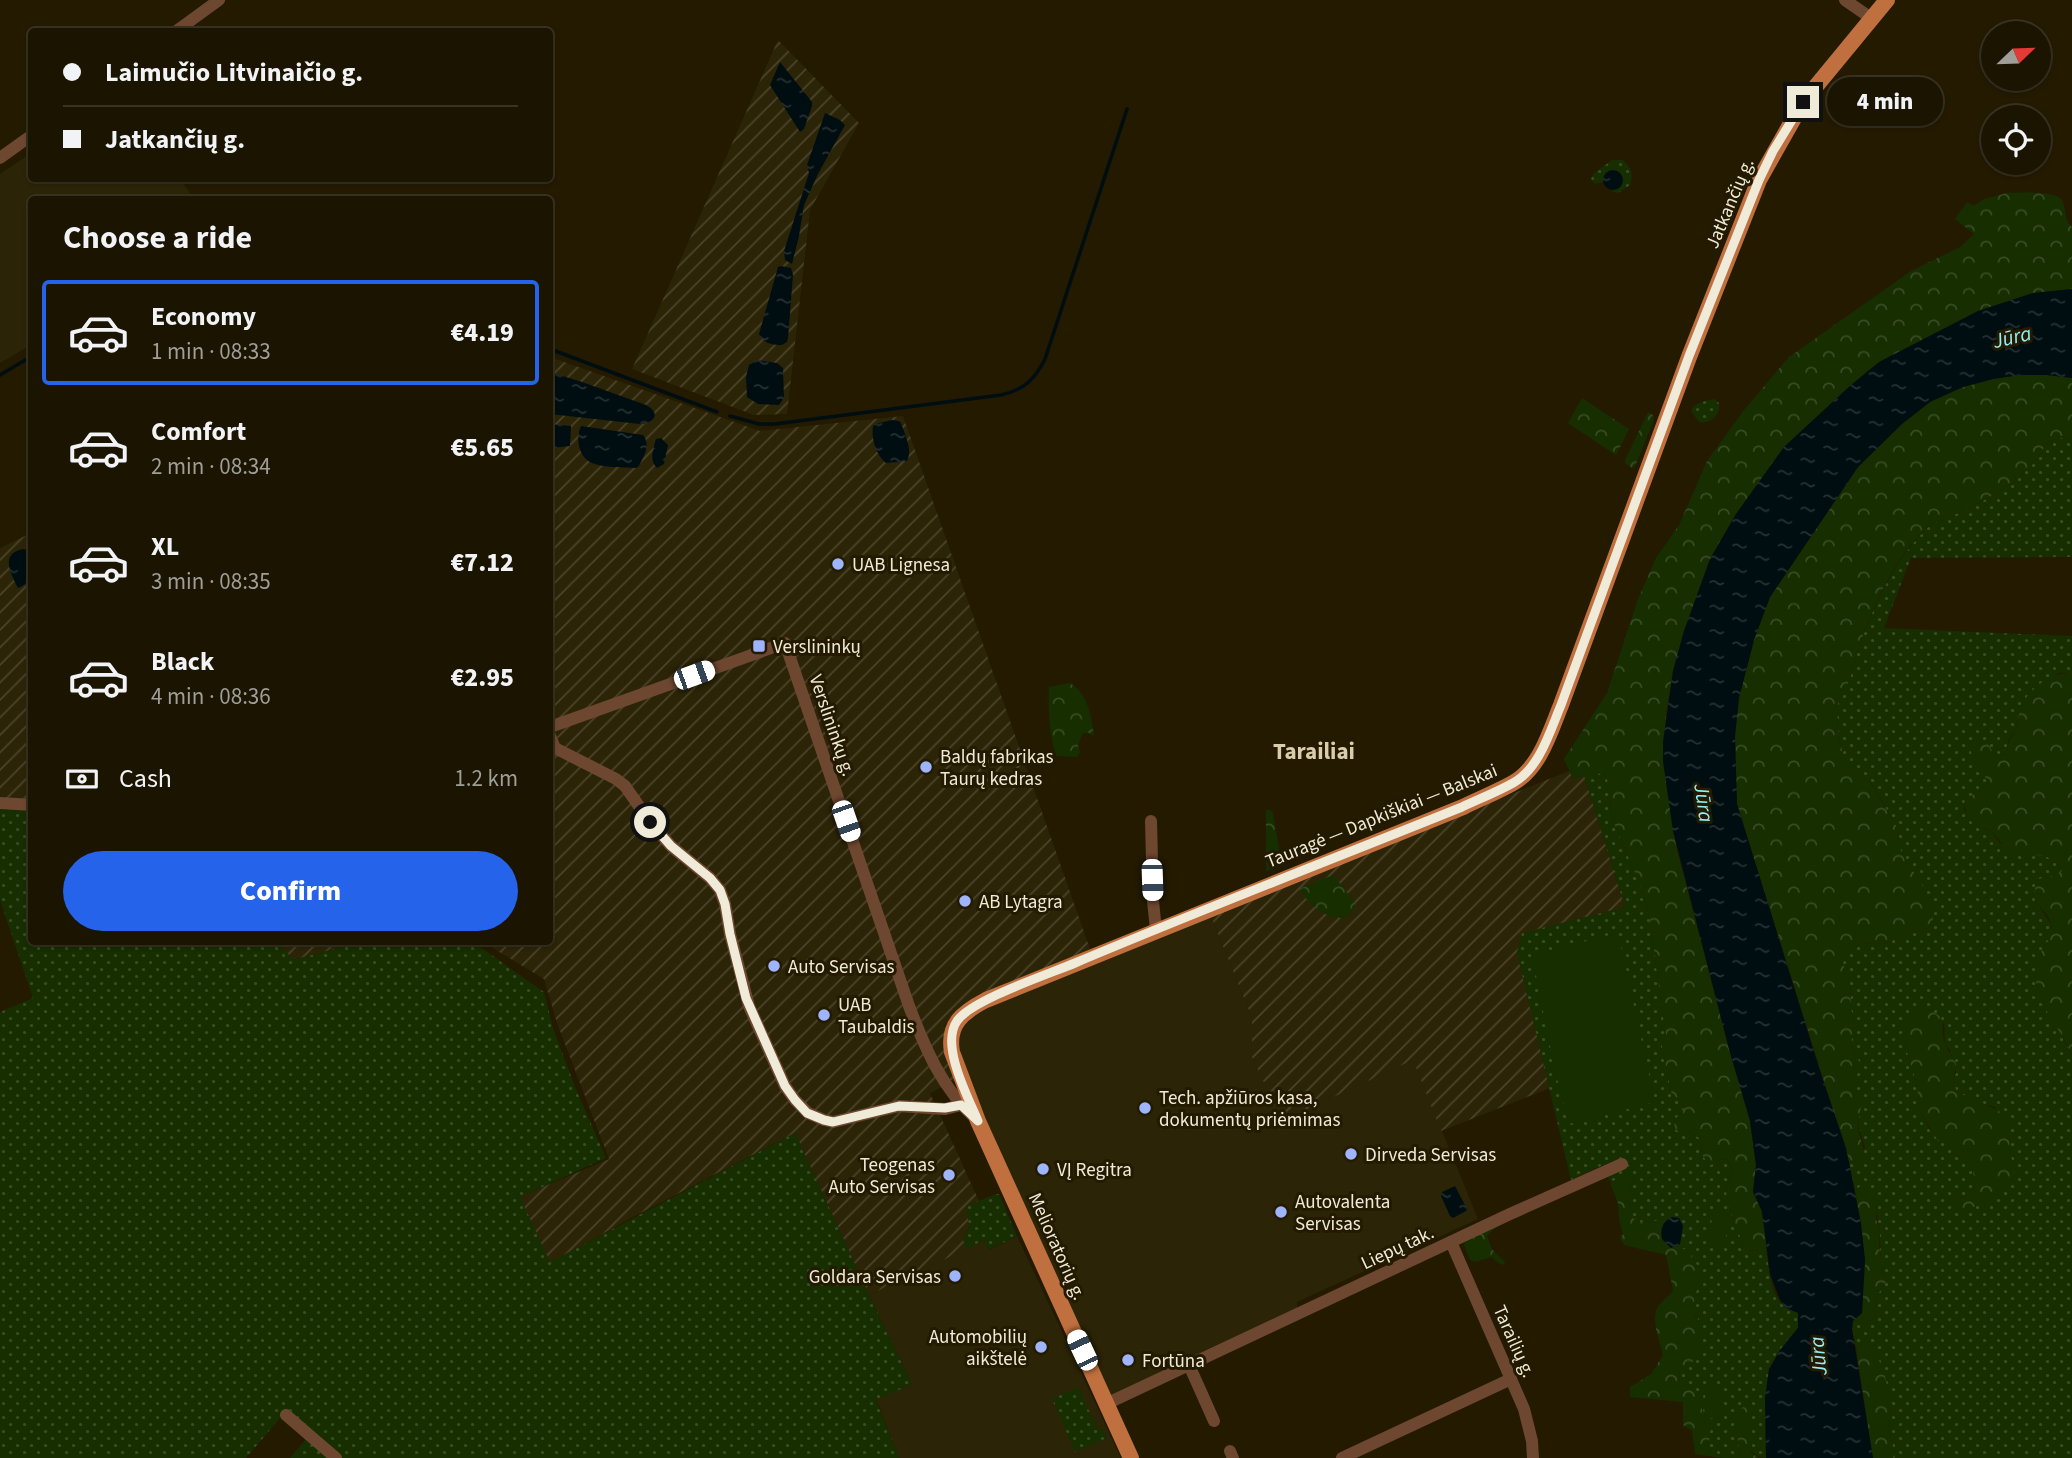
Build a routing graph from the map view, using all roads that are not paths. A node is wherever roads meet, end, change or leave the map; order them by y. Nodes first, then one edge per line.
1 (219, 0) edge
2 (1845, 0) edge
3 (1887, 0) edge
4 (1871, 18) junction
5 (180, 28) edge
6 (28, 138) edge
7 (0, 158) edge
8 (1670, 408) joint
9 (553, 726) edge
10 (553, 743) edge
11 (0, 803) edge
12 (28, 805) edge
13 (1151, 821) dead end
14 (1156, 930) junction
15 (966, 1012) joint
16 (961, 1105) junction
17 (978, 1121) junction
18 (1622, 1164) dead end
19 (1451, 1242) junction
20 (1189, 1365) junction
21 (1511, 1379) junction
22 (1106, 1404) junction
23 (286, 1415) dead end
24 (1213, 1421) dead end
25 (335, 1458) edge
26 (1131, 1458) edge
27 (1342, 1458) edge
28 (1533, 1458) edge

1 - 5 street
2 - 4 street
3 - 4 main road, Jatkančių g.
4 - 8 main road, Jatkančių g.
6 - 7 street
8 - 14 main road, Tauragė — Dapkiškiai — Balskai
9 - 16 street, Verslininkų g.
10 - 16 street
11 - 12 street
13 - 14 street
14 - 15 main road, Tauragė — Dapkiškiai — Balskai
15 - 17 main road, Melioratorių g.
16 - 17 street, Verslininkų g.
17 - 22 main road, Melioratorių g.
18 - 19 street, Liepų tak.
19 - 20 street, Liepų tak.
19 - 21 street, Tarailių g.
20 - 22 street, Liepų tak.
20 - 24 street
21 - 27 street
21 - 28 street, Tarailių g.
22 - 26 main road, Melioratorių g.
23 - 25 street

